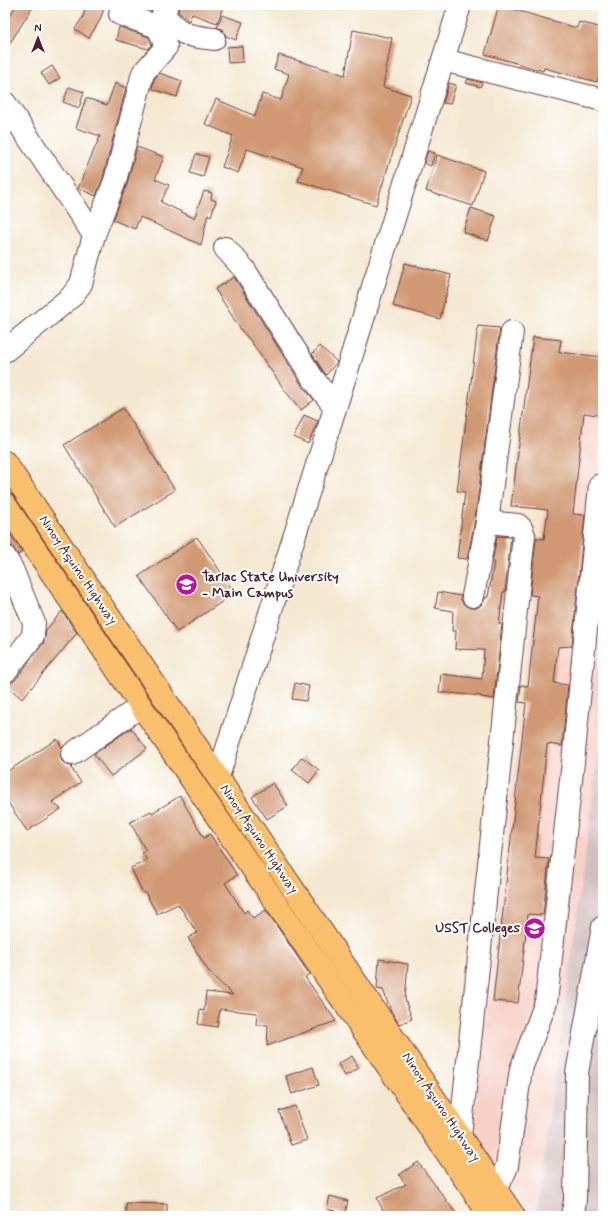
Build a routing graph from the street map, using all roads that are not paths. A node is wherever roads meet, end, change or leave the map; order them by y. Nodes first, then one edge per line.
1 (460, 5) edge
2 (120, 14) dead end
3 (163, 15) edge
4 (214, 39) dead end
5 (443, 60) junction
6 (603, 100) edge
7 (5, 102) edge
8 (94, 235) junction
9 (225, 248) dead end
10 (512, 332) dead end
11 (5, 351) edge
12 (334, 406) junction
13 (5, 462) edge
14 (600, 485) dead end
15 (5, 504) edge
16 (487, 522) junction
17 (38, 554) junction
18 (7, 566) edge
19 (473, 596) dead end
20 (5, 672) edge
21 (171, 709) junction
22 (146, 714) junction
23 (72, 754) dead end
24 (218, 777) junction
25 (237, 806) junction
26 (218, 818) junction
27 (603, 927) edge
28 (460, 1136) junction
29 (444, 1150) junction
30 (488, 1201) edge
31 (514, 1216) edge
32 (572, 1216) edge

1 - 5 street
2 - 3 street
3 - 4 street
3 - 8 street
5 - 6 street
5 - 12 street
7 - 8 street
8 - 11 street
9 - 12 street
10 - 16 street
12 - 24 street
13 - 21 main road, Ninoy Aquino Highway
14 - 30 street
15 - 17 main road, Ninoy Aquino Highway
16 - 19 street
16 - 28 street
17 - 18 street
17 - 22 main road, Ninoy Aquino Highway
18 - 20 street
21 - 22 main road
21 - 24 main road, Ninoy Aquino Highway
22 - 23 street
22 - 26 main road, Ninoy Aquino Highway
24 - 25 main road, Ninoy Aquino Highway
25 - 26 main road
25 - 28 main road, Ninoy Aquino Highway
26 - 29 main road, Ninoy Aquino Highway
27 - 32 street
28 - 29 street
28 - 30 main road, Ninoy Aquino Highway
29 - 30 main road, Ninoy Aquino Highway
30 - 31 main road, Ninoy Aquino Highway

